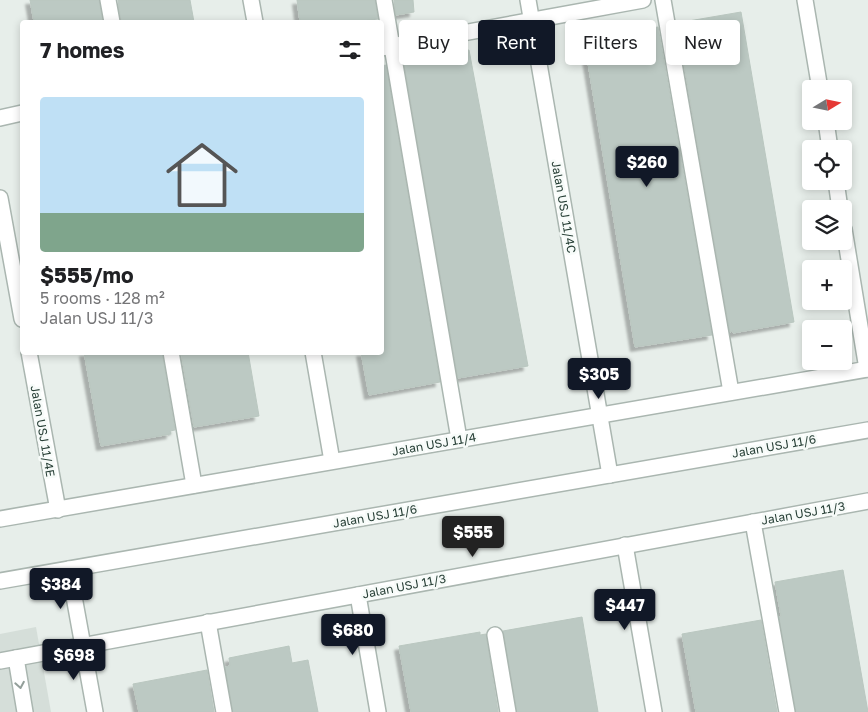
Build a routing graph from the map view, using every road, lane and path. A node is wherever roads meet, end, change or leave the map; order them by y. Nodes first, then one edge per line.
1 (108, 0) edge
2 (251, 0) edge
3 (384, 0) edge
4 (528, 0) edge
5 (643, 0) edge
6 (663, 0) edge
7 (805, 0) edge
8 (112, 20) edge
9 (255, 20) edge
10 (531, 20) joint
11 (478, 30) edge
12 (387, 47) edge
13 (539, 65) edge
14 (818, 80) edge
15 (20, 113) edge
16 (0, 118) edge
17 (0, 198) edge
18 (848, 250) edge
19 (20, 308) edge
20 (30, 355) edge
21 (172, 355) edge
22 (314, 355) edge
23 (868, 369) edge
24 (731, 392) junction
25 (600, 415) junction
26 (868, 430) edge
27 (459, 439) junction
28 (332, 461) junction
29 (610, 475) junction
30 (194, 485) junction
31 (868, 501) edge
32 (58, 510) junction
33 (0, 519) edge
34 (753, 522) junction
35 (625, 545) junction
36 (69, 569) junction
37 (0, 581) edge
38 (358, 595) junction
39 (208, 622) junction
40 (495, 635) dead end
41 (83, 645) junction
42 (16, 658) junction
43 (0, 661) edge
44 (25, 712) edge
45 (95, 712) edge
46 (224, 712) edge
47 (378, 712) edge
48 (508, 712) edge
49 (654, 712) edge
50 (787, 712) edge

1 - 8 street
2 - 9 street
3 - 12 street
4 - 10 street, Jalan USJ 11/4C
5 - 10 street
6 - 24 street
7 - 14 street
11 - 12 street
12 - 27 street
13 - 25 street, Jalan USJ 11/4C
15 - 16 street
17 - 19 street
18 - 23 street
20 - 32 street, Jalan USJ 11/4E
21 - 30 street
22 - 28 street
23 - 24 street, Jalan USJ 11/4
24 - 25 street, Jalan USJ 11/4
25 - 27 street, Jalan USJ 11/4
25 - 29 street, Jalan USJ 11/4C
26 - 29 street, Jalan USJ 11/6
27 - 28 street, Jalan USJ 11/4
28 - 30 street, Jalan USJ 11/4
29 - 36 street, Jalan USJ 11/6
30 - 32 street, Jalan USJ 11/4
31 - 34 street, Jalan USJ 11/3
32 - 33 street, Jalan USJ 11/4
34 - 35 street, Jalan USJ 11/3
34 - 50 street
35 - 38 street, Jalan USJ 11/3
35 - 49 street
36 - 37 street, Jalan USJ 11/6
36 - 41 street
38 - 39 street, Jalan USJ 11/3
38 - 47 street
39 - 41 street, Jalan USJ 11/3
39 - 46 street
40 - 48 street
41 - 42 street, Jalan USJ 11/3
41 - 45 street
42 - 43 street, Jalan USJ 11/3
42 -> 44 street

